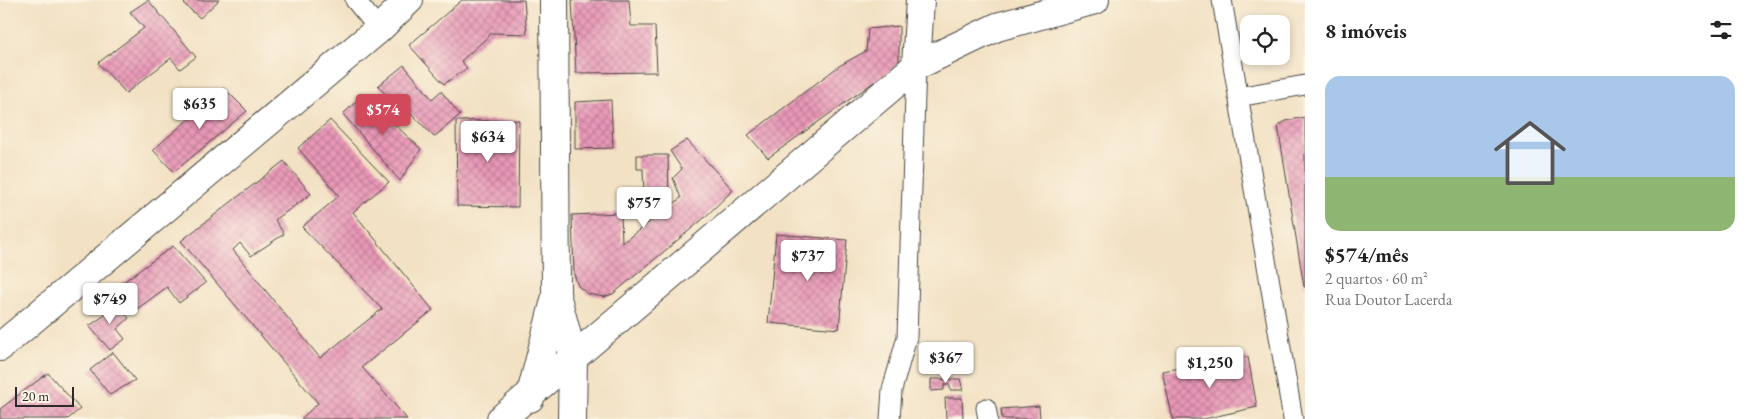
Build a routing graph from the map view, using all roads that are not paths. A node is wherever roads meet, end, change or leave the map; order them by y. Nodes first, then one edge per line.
1 (355, 0) edge
2 (409, 0) edge
3 (554, 0) edge
4 (920, 0) edge
5 (1095, 0) edge
6 (1222, 0) edge
7 (379, 28) junction
8 (916, 66) junction
9 (1305, 85) edge
10 (1238, 97) junction
11 (556, 294) junction
12 (0, 347) edge
13 (573, 358) junction
14 (530, 407) edge
15 (501, 419) edge
16 (572, 419) edge
17 (890, 419) edge
18 (1293, 419) edge

1 - 7 street
2 - 7 main road
3 - 11 main road
4 - 8 main road
5 - 8 main road
6 - 10 street
7 - 12 main road
8 - 13 main road
8 - 17 street
9 - 10 street
10 - 18 street
11 - 13 main road
11 - 14 main road
13 - 14 main road
13 - 16 main road
14 - 15 main road

